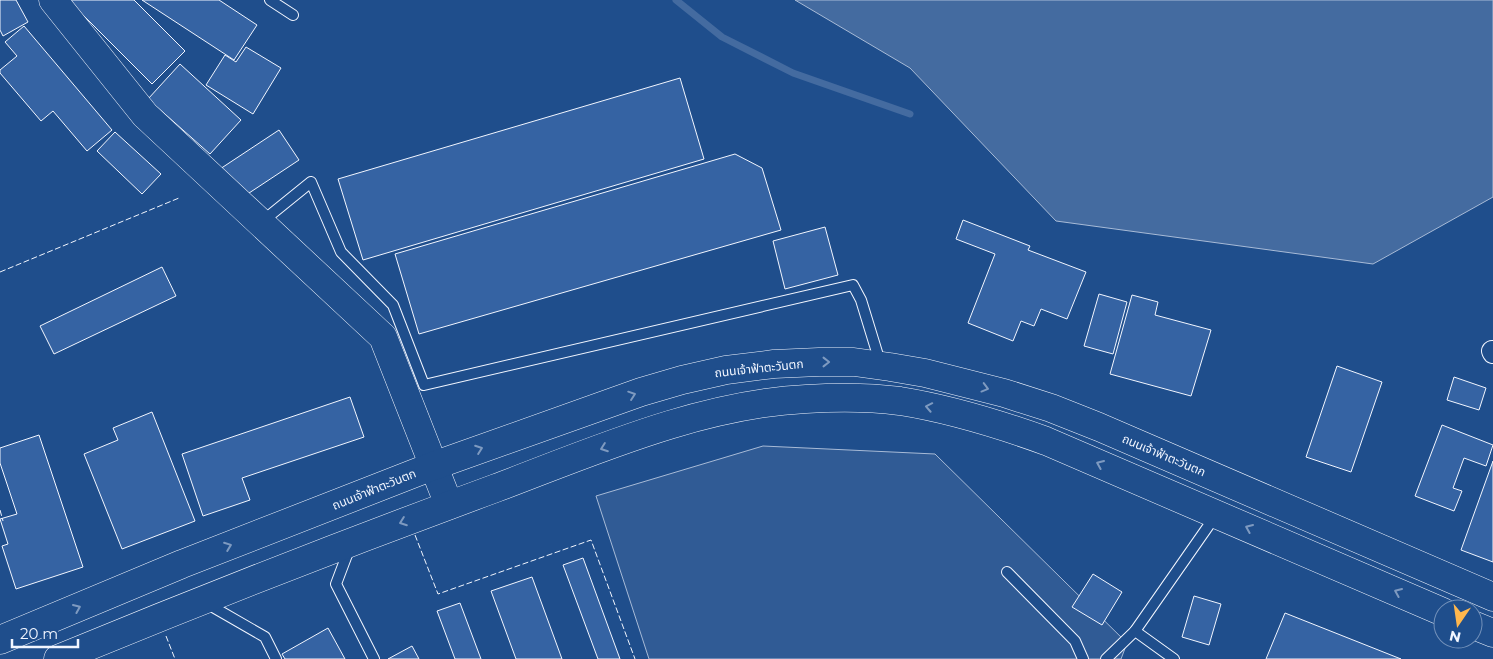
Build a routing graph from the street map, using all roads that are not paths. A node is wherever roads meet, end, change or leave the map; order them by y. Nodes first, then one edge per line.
1 (53, 0) edge
2 (270, 0) edge
3 (294, 15) dead end
4 (262, 224) junction
5 (881, 366) junction
6 (433, 466) junction
7 (448, 505) junction
8 (1217, 515) junction
9 (351, 542) junction
10 (1007, 572) dead end
11 (1489, 589) edge
12 (201, 600) junction
13 (1433, 608) edge
14 (1136, 631) junction
15 (0, 640) edge
16 (58, 659) edge
17 (276, 659) edge
18 (374, 659) edge
19 (1083, 659) edge
20 (1106, 659) edge
21 (1174, 659) edge

1 - 4 main road
2 - 3 lane
4 - 5 lane
4 - 6 main road
6 -> 5 main road, ถนนเจ้าฟ้าตะวันตก
5 -> 11 main road, ถนนเจ้าฟ้าตะวันตก
6 - 7 main road
15 -> 6 main road, ถนนเจ้าฟ้าตะวันตก
8 -> 7 main road
7 -> 9 main road
13 -> 8 main road
8 - 14 lane
9 - 12 main road
9 - 18 lane
10 - 19 lane
12 - 16 main road
12 - 17 lane
14 - 20 lane
14 - 21 lane

